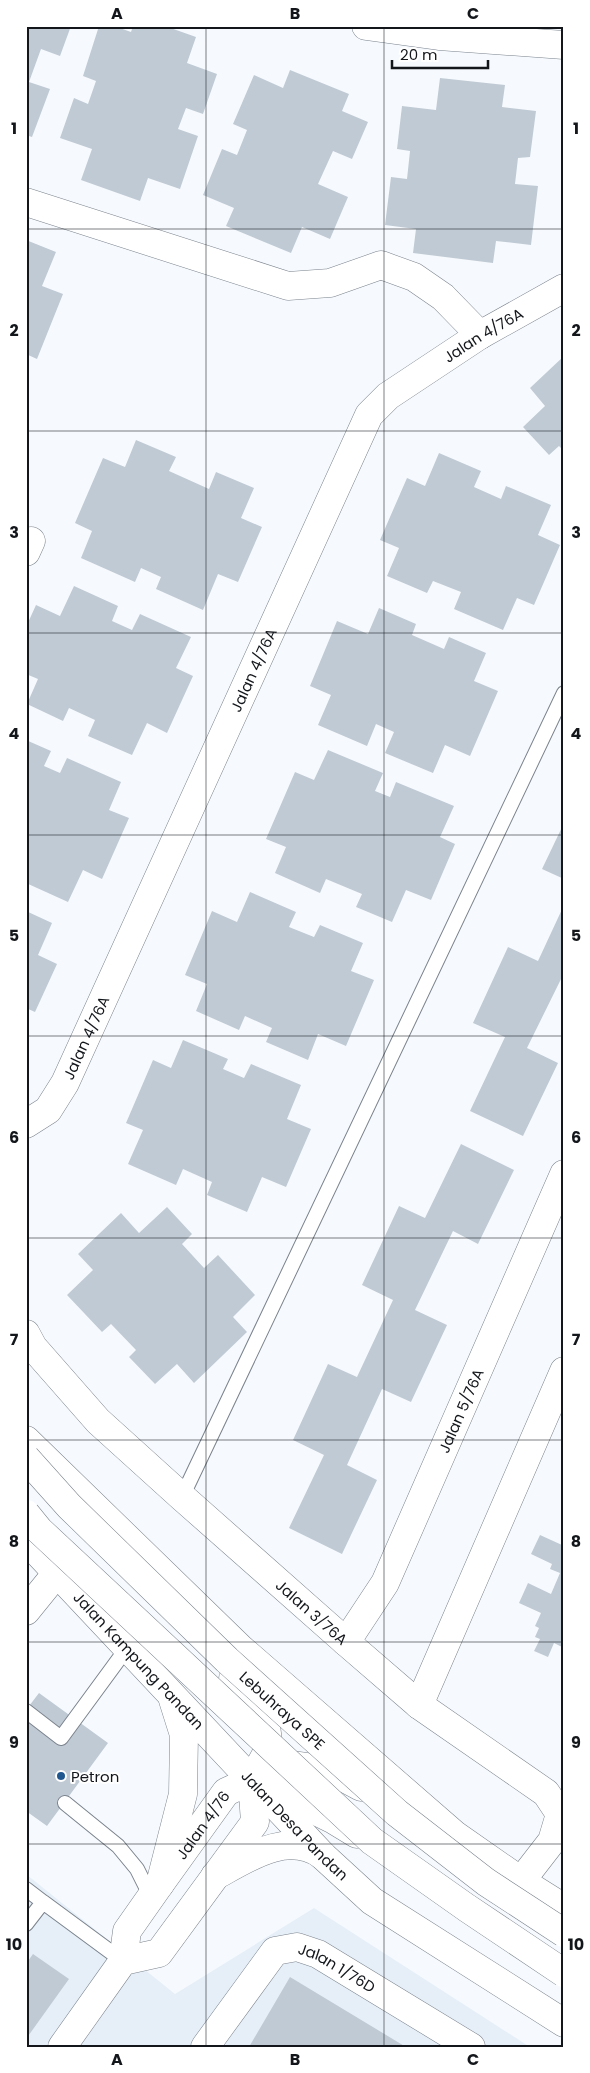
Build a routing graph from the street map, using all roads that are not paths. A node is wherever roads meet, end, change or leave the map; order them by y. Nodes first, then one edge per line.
1 (366, 26) edge
2 (564, 45) edge
3 (26, 202) edge
4 (564, 288) edge
5 (480, 335) junction
6 (564, 693) edge
7 (26, 1124) edge
8 (564, 1174) edge
9 (26, 1334) edge
10 (564, 1371) edge
11 (26, 1440) edge
12 (26, 1458) edge
13 (26, 1467) edge
14 (182, 1497) junction
15 (26, 1514) edge
16 (26, 1540) edge
17 (56, 1574) junction
18 (26, 1611) edge
19 (346, 1642) junction
20 (126, 1648) junction
21 (171, 1694) junction
22 (419, 1705) junction
23 (26, 1711) edge
24 (252, 1780) junction
25 (65, 1802) dead end
26 (455, 1835) junction
27 (323, 1856) junction
28 (215, 1876) junction
29 (521, 1881) junction
30 (26, 1889) edge
31 (156, 1890) junction
32 (43, 1902) junction
33 (564, 1908) edge
34 (26, 1924) edge
35 (564, 1933) edge
36 (123, 1962) junction
37 (564, 1962) edge
38 (564, 1973) edge
39 (564, 2023) edge
40 (62, 2047) edge
41 (205, 2047) edge
42 (471, 2047) edge

1 - 2 main road
3 - 5 main road
4 - 5 main road, Jalan 4/76A
5 - 7 main road, Jalan 4/76A
6 - 14 lane
8 - 19 main road, Jalan 5/76A
9 - 14 main road, Jalan 3/76A
10 - 22 main road
11 - 26 main road
12 - 35 main road, Lebuhraya SPE, bridge
13 - 24 main road
14 - 19 main road, Jalan 3/76A
15 - 38 main road, bridge
16 - 17 main road, Jalan Kampung Pandan
17 - 18 main road
17 - 20 main road, Jalan Kampung Pandan
19 - 22 main road, Jalan 3/76A
20 - 21 main road, Jalan Kampung Pandan
20 - 23 lane
21 - 24 main road, Jalan Kampung Pandan
21 - 31 main road
22 - 29 main road, Jalan 3/76A
24 - 26 main road
24 - 27 main road, Jalan Desa Pandan
24 - 28 main road, Jalan 4/76
24 - 31 main road, Jalan 4/76
24 - 37 main road, Jalan Desa Pandan
25 - 31 lane
26 - 29 main road
27 - 28 main road
27 - 39 main road, Jalan Desa Pandan
28 - 36 main road, Jalan 4/76
29 - 33 main road
30 - 32 lane
31 - 36 main road, Jalan 4/76
32 - 34 lane
32 - 36 lane
36 - 40 main road, Jalan 4/76
41 - 42 main road, Jalan 1/76D

